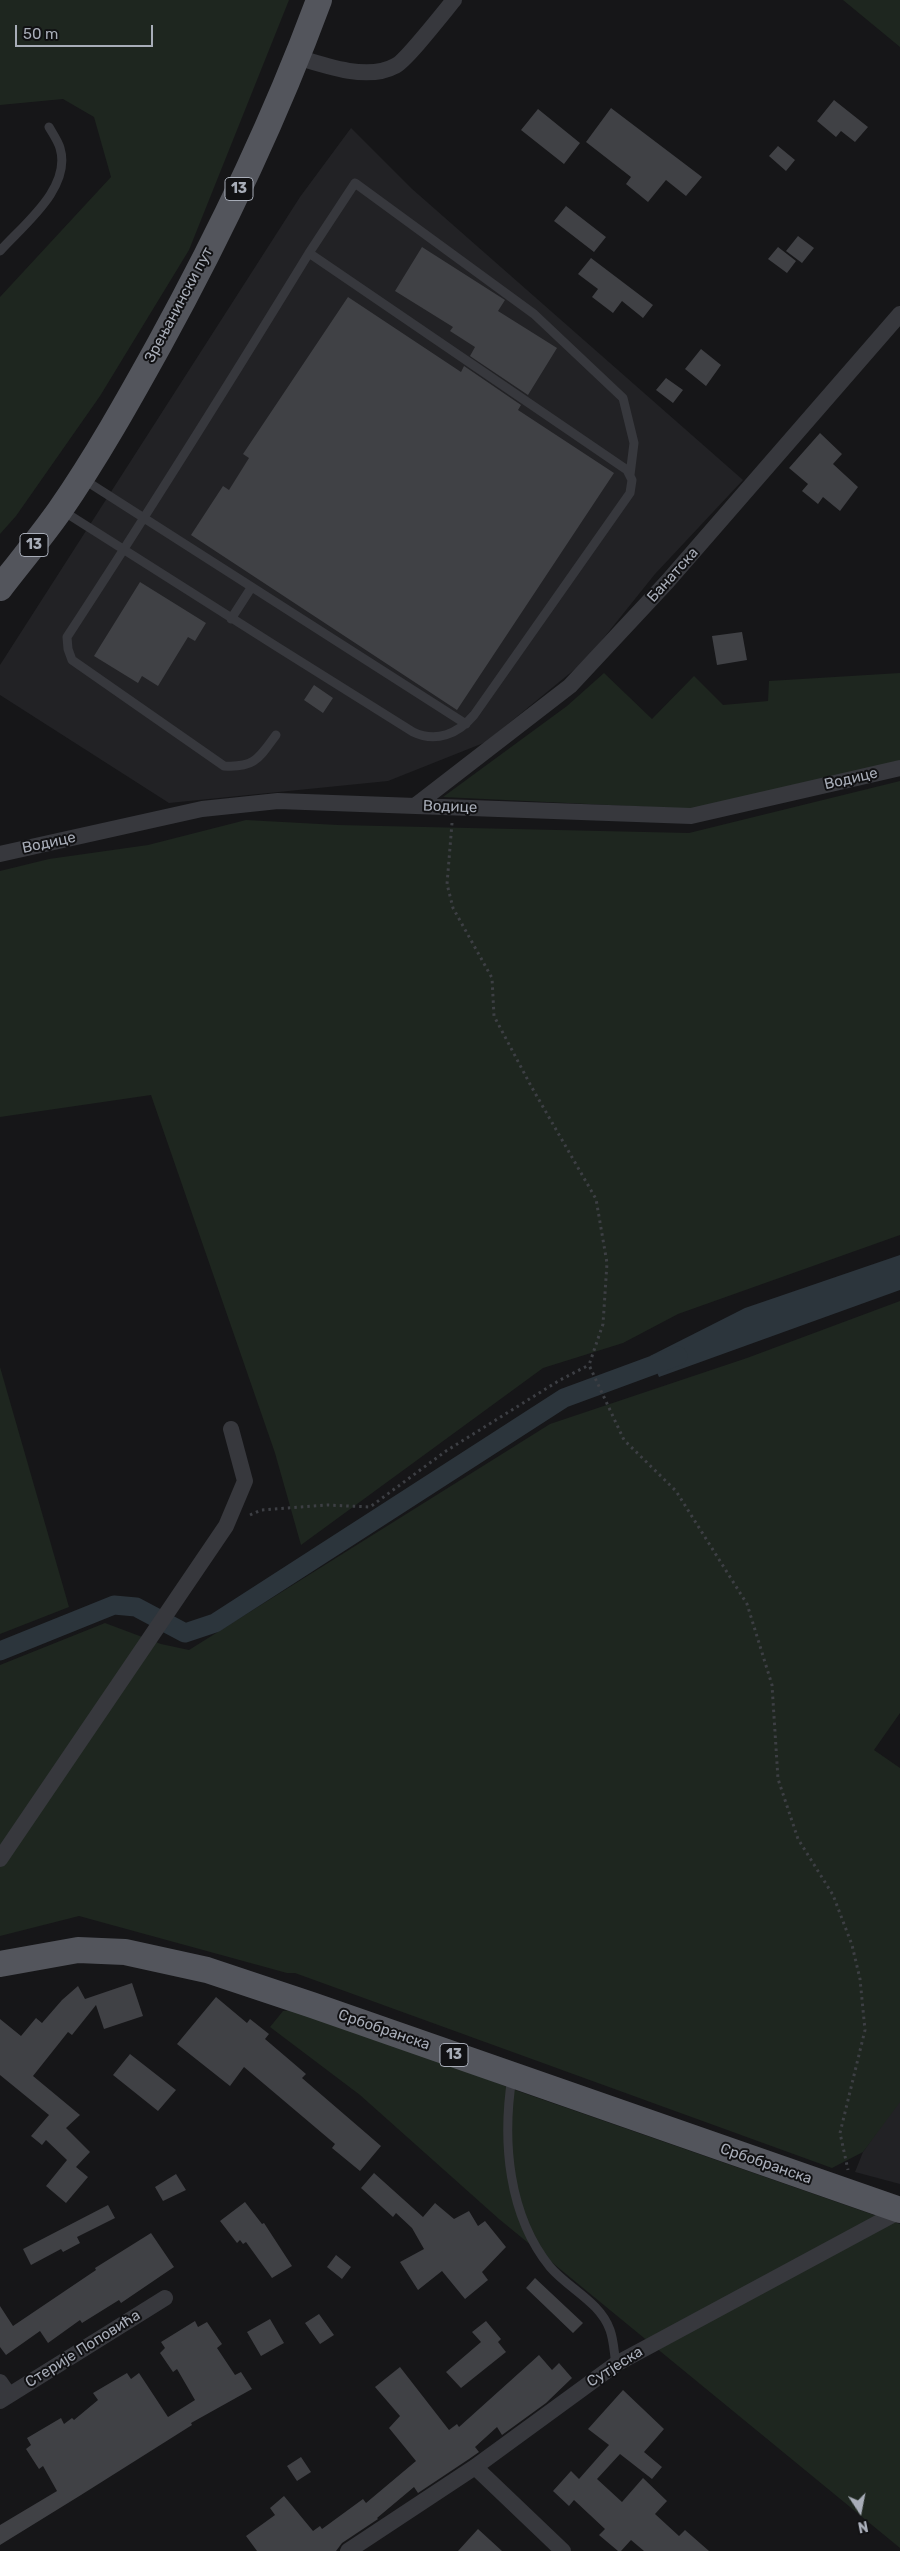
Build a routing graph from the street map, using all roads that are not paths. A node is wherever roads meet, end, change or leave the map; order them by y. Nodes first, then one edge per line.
1 (318, 0) edge
2 (454, 0) edge
3 (298, 57) junction
4 (49, 127) dead end
5 (0, 251) edge
6 (309, 253) junction
7 (900, 314) edge
8 (630, 475) junction
9 (80, 478) junction
10 (60, 510) junction
11 (144, 518) junction
12 (124, 550) junction
13 (0, 588) edge
14 (251, 588) junction
15 (232, 619) junction
16 (466, 724) junction
17 (276, 735) dead end
18 (900, 768) edge
19 (416, 805) junction
20 (0, 854) edge
21 (231, 1430) dead end
22 (0, 1859) edge
23 (0, 1964) edge
24 (512, 2075) junction
25 (900, 2210) edge
26 (165, 2298) dead end
27 (616, 2364) junction
28 (3, 2392) edge
29 (475, 2467) junction
30 (348, 2551) edge
31 (563, 2551) edge

1 - 3 main road, Зрењанински пут / 13
2 - 3 street
3 - 9 main road, Зрењанински пут / 13
4 - 5 lane
6 - 8 lane
6 - 8 lane
6 - 11 lane
7 - 19 street, Банатска
8 - 16 lane
9 - 10 main road, Зрењанински пут / 13
9 - 11 lane
10 - 12 lane
10 - 13 main road, Зрењанински пут / 13
11 - 12 lane
11 - 14 lane
12 - 15 lane
12 - 17 lane
14 - 15 lane
14 - 16 lane
15 - 16 lane
18 - 19 street, Водице
19 - 20 street, Водице
21 - 22 street
23 - 24 main road, Србобранска / 13
24 - 25 main road, Србобранска / 13
24 - 27 lane
25 - 27 street, Сутјеска
26 - 28 street, Стерије Поповића
27 - 29 street, Сутјеска
29 - 30 street, Сутјеска
29 - 31 street

